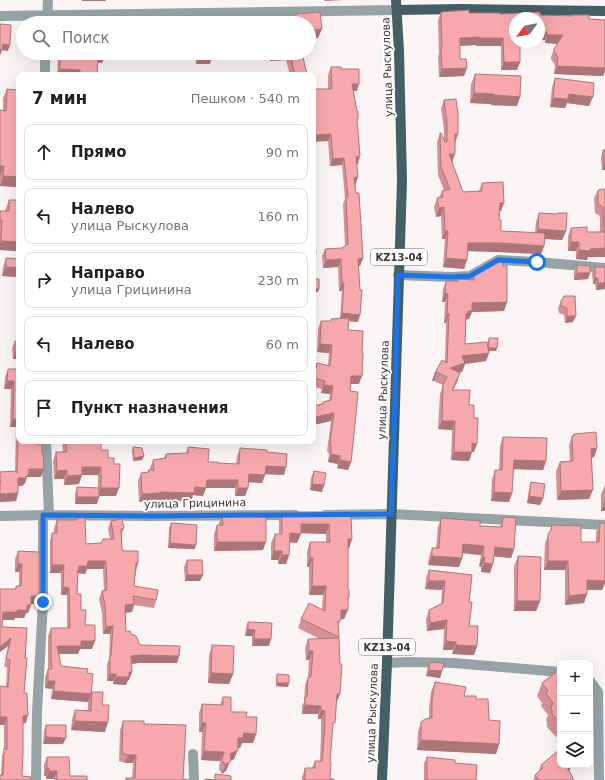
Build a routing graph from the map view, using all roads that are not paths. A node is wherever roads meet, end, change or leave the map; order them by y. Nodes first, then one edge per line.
1 (48, 0) edge
2 (396, 0) edge
3 (397, 10) junction
4 (605, 11) edge
5 (0, 16) edge
6 (48, 16) edge
7 (164, 16) edge
8 (16, 17) edge
9 (45, 60) edge
10 (45, 72) edge
11 (605, 268) edge
12 (398, 275) junction
13 (46, 444) edge
14 (391, 514) junction
15 (46, 515) junction
16 (0, 516) edge
17 (605, 525) edge
18 (387, 663) junction
19 (557, 672) edge
20 (593, 685) edge
21 (193, 754) dead end
22 (36, 780) edge
23 (194, 780) edge
24 (382, 780) edge
25 (599, 780) edge

1 - 6 street
2 - 3 main road, улица Рыскулова / KZ13-04
3 - 4 main road
3 - 7 street
3 - 12 main road, улица Рыскулова / KZ13-04
5 - 8 street
9 - 10 street
11 - 12 street
12 - 14 main road, улица Рыскулова / KZ13-04
13 - 15 street
14 - 15 street, улица Грицинина
14 - 17 street, улица Грицинина
14 - 18 main road, улица Рыскулова / KZ13-04
15 - 16 street, улица Грицинина
15 - 22 street
18 - 19 street
18 - 24 main road, улица Рыскулова / KZ13-04
20 - 25 street
21 - 23 street

